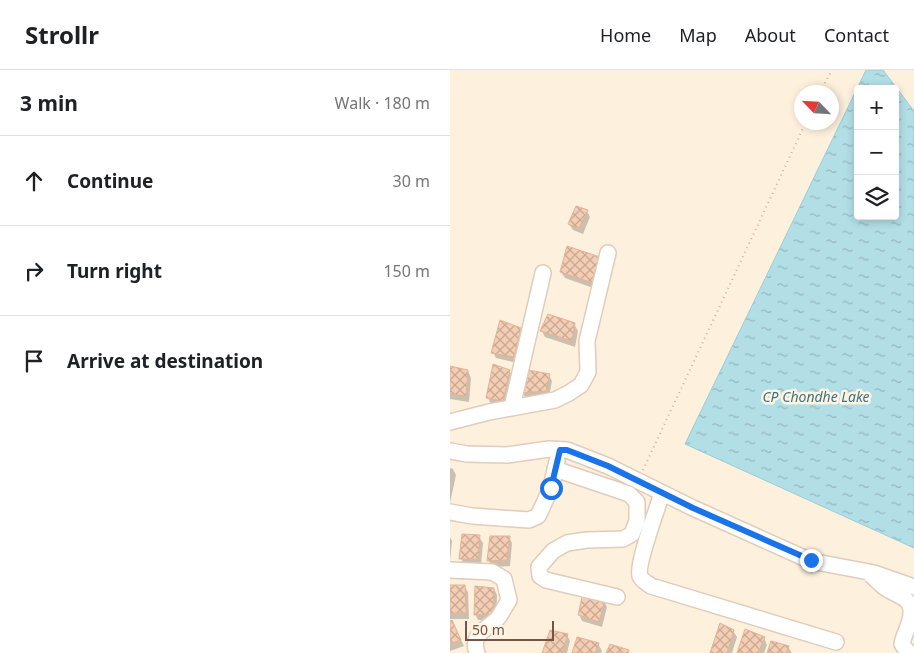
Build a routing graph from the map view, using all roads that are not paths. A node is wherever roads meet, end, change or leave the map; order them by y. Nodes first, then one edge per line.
1 (608, 253) dead end
2 (543, 273) dead end
3 (512, 408) junction
4 (450, 422) edge
5 (560, 450) junction
6 (450, 451) edge
7 (555, 469) junction
8 (662, 493) junction
9 (450, 512) edge
10 (450, 570) edge
11 (868, 572) junction
12 (914, 587) edge
13 (617, 597) dead end
14 (836, 642) dead end
15 (477, 653) edge
16 (910, 653) edge

1 - 3 street
2 - 3 street
3 - 4 street
5 - 6 street
5 - 7 street
5 - 8 street
7 - 9 street
7 - 13 street
8 - 11 street
8 - 14 street
10 - 15 street
11 - 12 street
11 - 16 street

